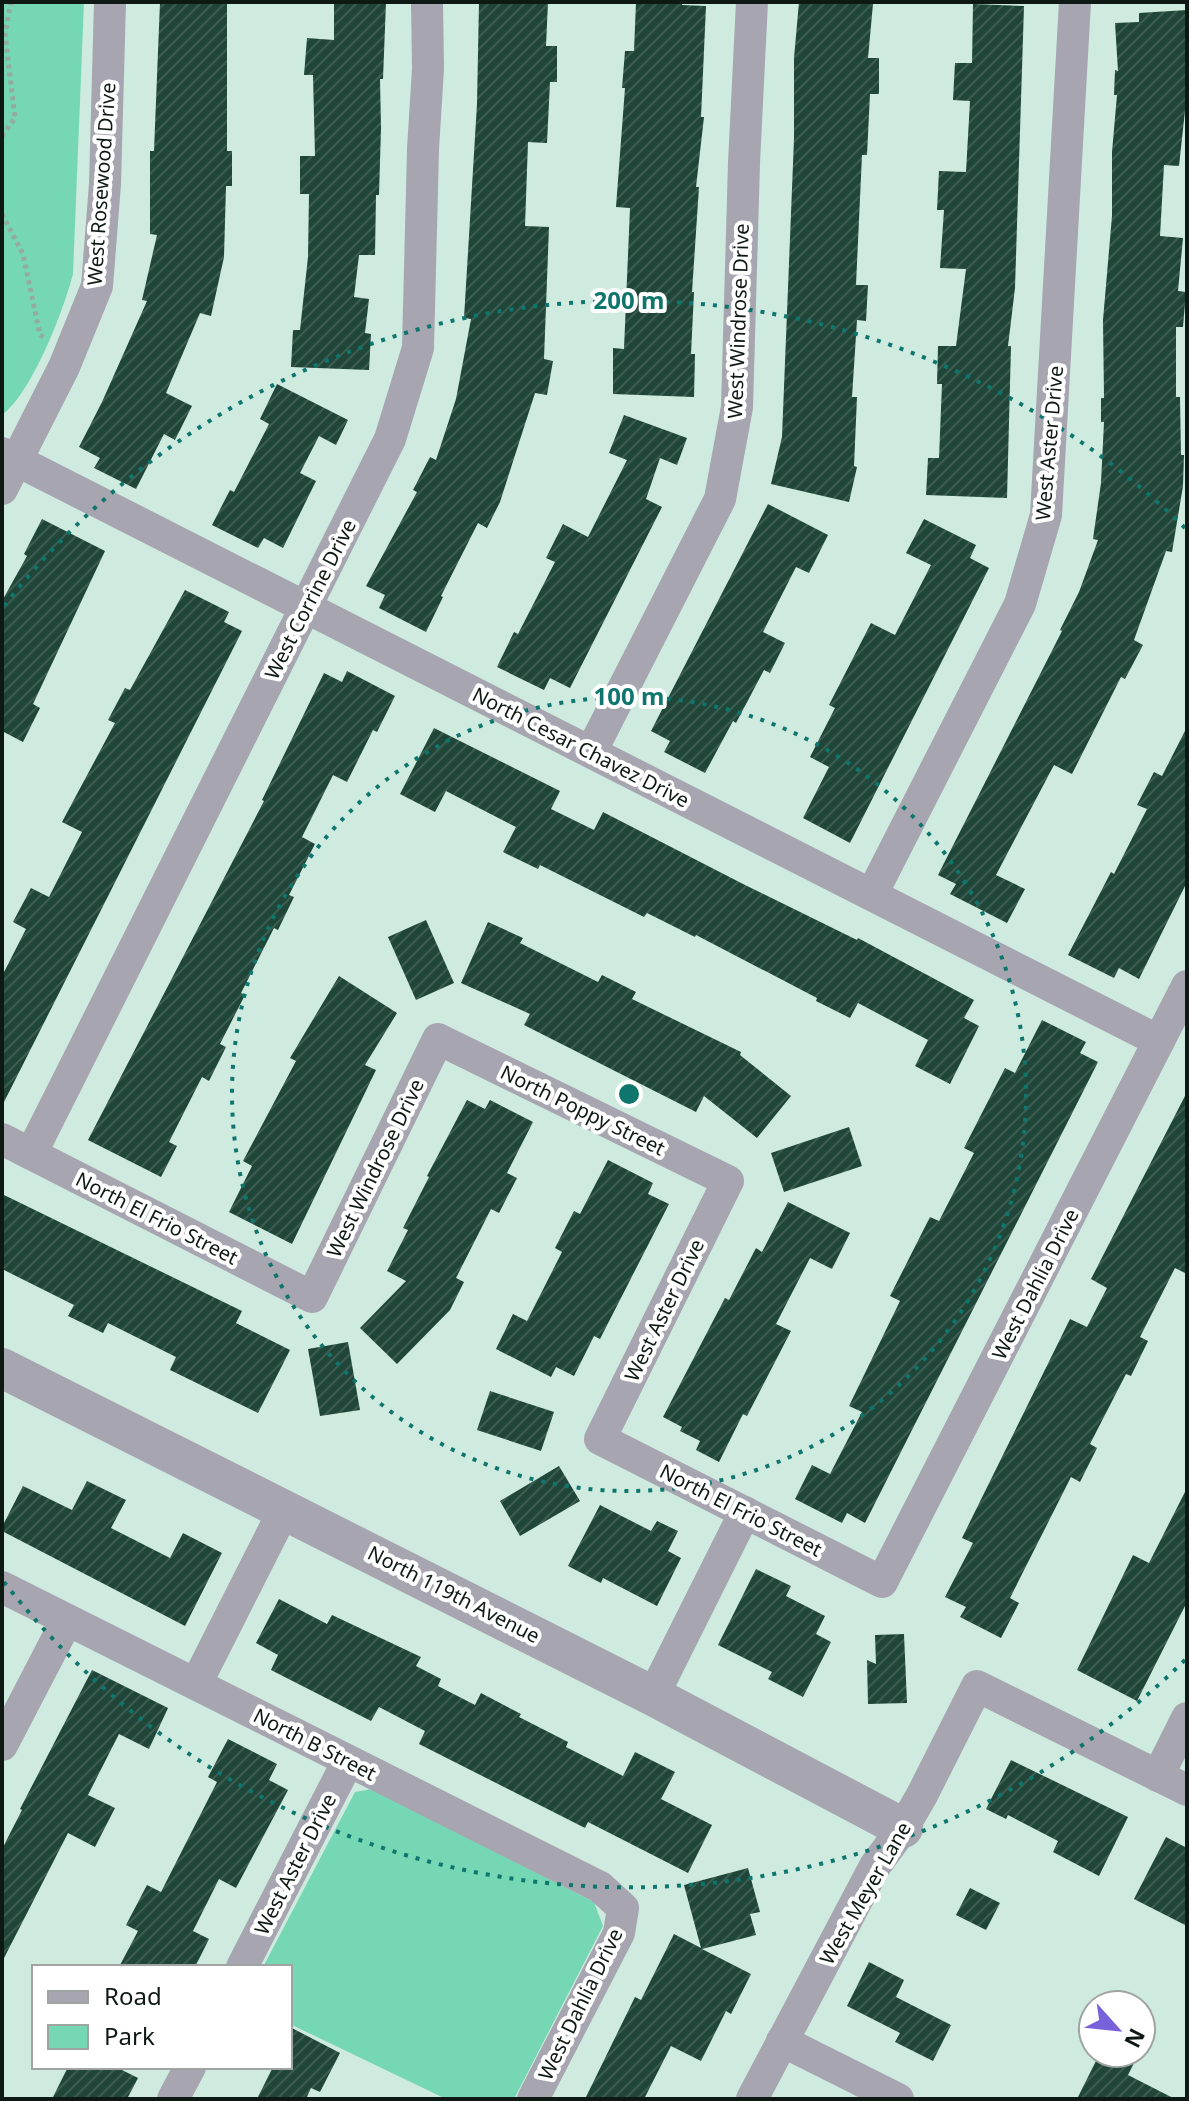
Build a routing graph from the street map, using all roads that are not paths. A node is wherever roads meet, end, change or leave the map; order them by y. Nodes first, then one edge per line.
1 (110, 2) edge
2 (427, 2) edge
3 (752, 2) edge
4 (1075, 2) edge
5 (9, 456) edge
6 (2, 489) edge
7 (306, 607) junction
8 (591, 752) junction
9 (872, 894) junction
10 (1187, 986) edge
11 (438, 1039) joint
12 (1159, 1041) junction
13 (2, 1139) edge
14 (31, 1154) junction
15 (728, 1181) joint
16 (312, 1297) joint
17 (2, 1368) edge
18 (600, 1439) joint
19 (285, 1508) junction
20 (745, 1512) junction
21 (882, 1582) joint
22 (2, 1587) edge
23 (67, 1620) junction
24 (196, 1684) junction
25 (653, 1696) junction
26 (1187, 1718) edge
27 (2, 1745) edge
28 (348, 1761) junction
29 (1158, 1776) junction
30 (1187, 1790) edge
31 (903, 1828) junction
32 (623, 1908) joint
33 (243, 1965) edge
34 (782, 2041) junction
35 (189, 2069) edge
36 (173, 2099) edge
37 (533, 2099) edge
38 (752, 2099) edge
39 (898, 2099) edge

1 - 5 street, West Rosewood Drive
2 - 7 street, West Corrine Drive
3 - 8 street, West Windrose Drive
4 - 9 street, West Aster Drive
5 - 6 street, West Rosewood Drive
5 - 7 street, North Cesar Chavez Drive
7 - 8 street, North Cesar Chavez Drive
7 - 14 street, West Corrine Drive
8 - 9 street, North Cesar Chavez Drive
9 - 12 street, North Cesar Chavez Drive
10 - 12 street, West Dahlia Drive
11 - 15 street, North Poppy Street
11 - 16 street, West Windrose Drive
12 - 21 street, West Dahlia Drive
13 - 14 street, North El Frio Street
14 - 16 street, North El Frio Street
15 - 18 street, West Aster Drive
17 - 19 street, North 119th Avenue
18 - 20 street, North El Frio Street
19 - 24 street
19 - 25 street, North 119th Avenue
20 - 21 street, North El Frio Street
20 - 25 street
22 - 23 street, North B Street
23 - 24 street, North B Street
23 - 27 street
24 - 28 street, North B Street
25 - 31 street, North 119th Avenue
26 - 29 street
28 - 32 street, North B Street
28 - 33 street, West Aster Drive
29 - 30 street
29 - 31 street, West Meyer Lane
31 - 34 street, West Meyer Lane
32 - 37 street, West Dahlia Drive
34 - 38 street, West Meyer Lane
34 - 39 street
35 - 36 street

